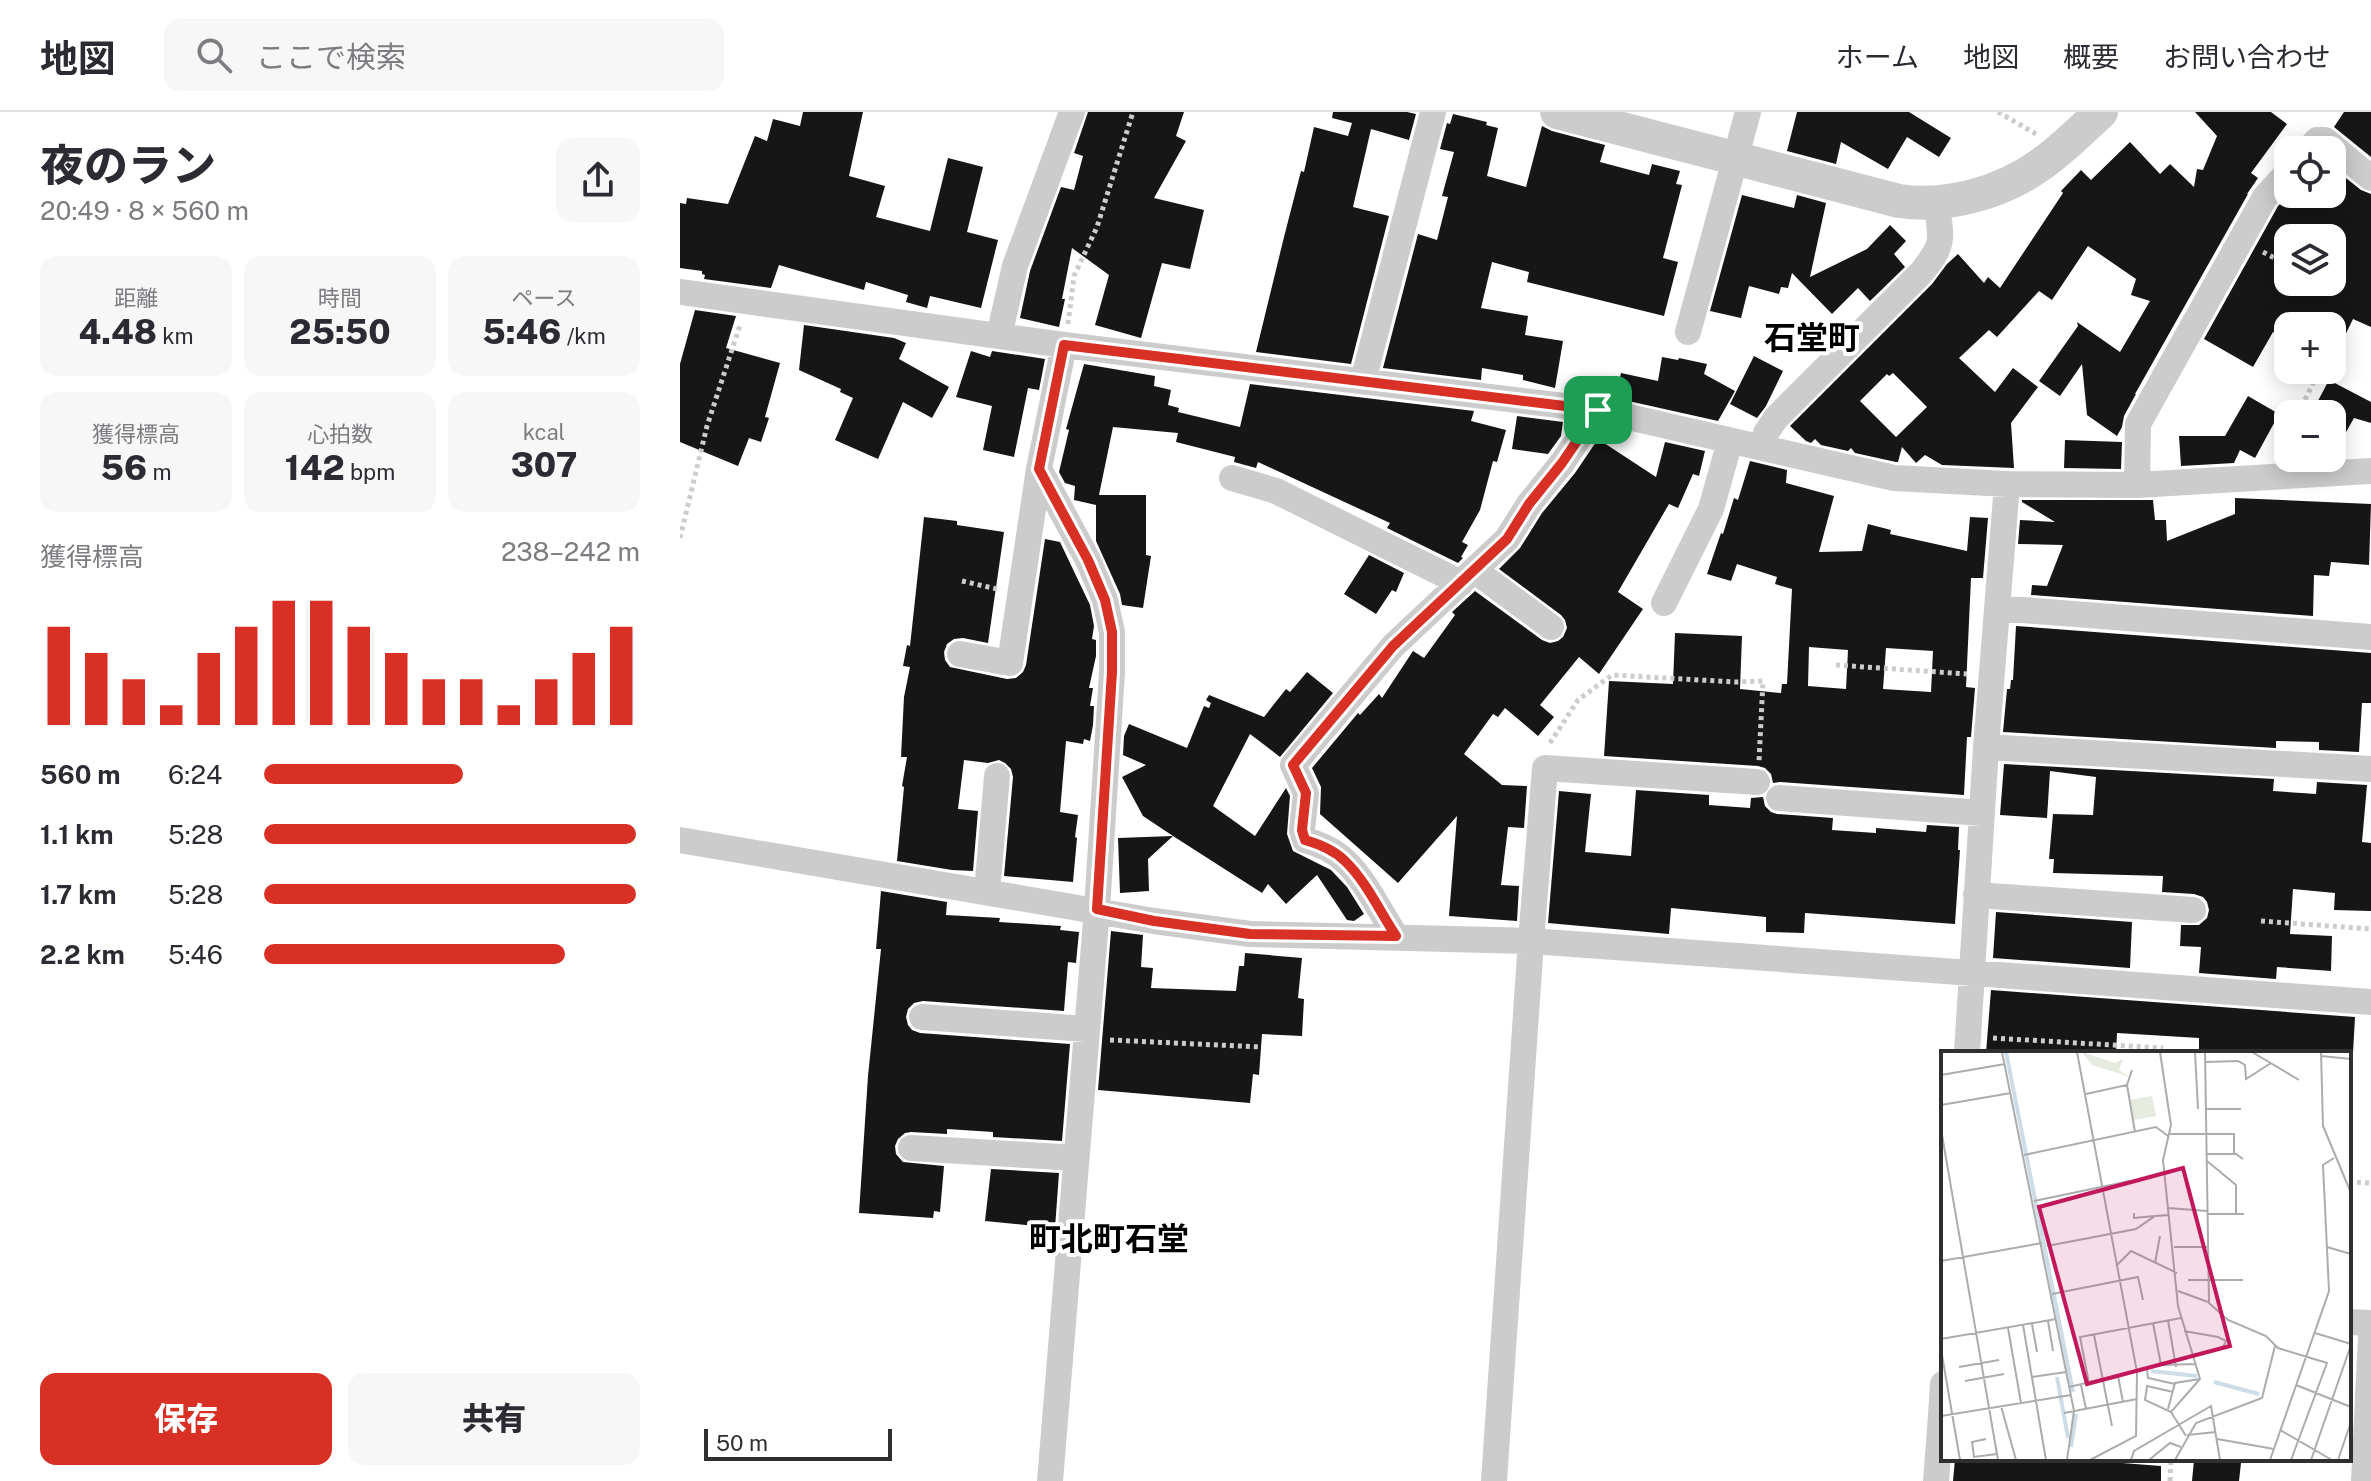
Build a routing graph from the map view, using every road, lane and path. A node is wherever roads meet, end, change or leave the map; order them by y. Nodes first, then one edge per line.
1 (1072, 112) edge
2 (1133, 112) edge
3 (1433, 112) edge
4 (1557, 112) edge
5 (1748, 112) edge
6 (1998, 112) edge
7 (2101, 112) edge
8 (2062, 148) junction
9 (2346, 157) edge
10 (1735, 159) junction
11 (2371, 178) edge
12 (2274, 187) edge
13 (1936, 203) junction
14 (680, 292) edge
15 (748, 301) junction
16 (1688, 332) dead end
17 (999, 336) junction
18 (1064, 345) junction
19 (1363, 381) junction
20 (1598, 410) junction
21 (1730, 441) junction
22 (1762, 447) junction
23 (1039, 469) junction
24 (2371, 471) edge
25 (1232, 478) dead end
26 (2007, 484) junction
27 (2137, 485) junction
28 (680, 538) edge
29 (1468, 577) junction
30 (962, 581) dead end
31 (1021, 594) junction
32 (1664, 603) dead end
33 (1997, 608) junction
34 (1551, 627) dead end
35 (2371, 637) edge
36 (960, 654) dead end
37 (1836, 665) dead end
38 (1992, 676) junction
39 (1986, 747) junction
40 (1545, 768) junction
41 (2371, 769) edge
42 (997, 776) dead end
43 (1757, 782) joint
44 (1779, 798) dead end
45 (1982, 813) junction
46 (680, 840) edge
47 (987, 892) junction
48 (1976, 895) junction
49 (1097, 909) junction
50 (2193, 910) dead end
51 (2261, 921) dead end
52 (2371, 929) edge
53 (1396, 936) junction
54 (1531, 941) junction
55 (1972, 973) junction
56 (2371, 1002) edge
57 (922, 1017) dead end
58 (1086, 1034) junction
59 (1967, 1045) edge
60 (1261, 1047) dead end
61 (2163, 1048) dead end
62 (911, 1148) dead end
63 (1076, 1158) junction
64 (2351, 1182) edge
65 (2371, 1183) edge
66 (2351, 1322) edge
67 (2371, 1323) edge
68 (2371, 1336) edge
69 (1941, 1429) edge
70 (2171, 1461) edge
71 (2359, 1465) edge
72 (1050, 1481) edge
73 (1494, 1481) edge
74 (1936, 1481) edge
75 (2170, 1481) edge

1 - 17 street
2 - 18 path
3 - 19 street
4 - 10 street
5 - 10 street
6 - 8 path
7 - 8 street
8 - 13 street
9 - 11 street
10 - 13 street
10 - 16 street
12 - 27 street
13 - 22 street
14 - 15 street
15 - 17 street
15 - 28 path
17 - 18 street
18 - 19 street
18 - 23 street
19 - 20 street
20 - 21 street
20 - 29 street
21 - 22 street
21 - 32 street
22 - 26 street
23 - 31 street
23 - 49 street
24 - 27 street
25 - 29 street
26 - 27 street
26 - 33 street
29 - 34 street
29 - 53 street
30 - 31 path
31 - 36 street
33 - 35 street
33 - 38 street
37 - 38 path
38 - 39 street
39 - 41 street
39 - 45 street
40 - 43 street
40 - 43 path
40 - 54 street
42 - 47 street
44 - 45 street
45 - 48 street
46 - 47 street
47 - 49 street
48 - 50 street
48 - 55 street
49 - 53 street
49 - 58 street
51 - 52 path
53 - 54 street
54 - 55 street
54 - 73 street
55 - 56 street
55 - 59 street
57 - 58 street
58 - 60 path
58 - 63 street
59 - 61 path
62 - 63 street
63 - 72 street
64 - 65 path
66 - 67 street
68 - 71 street
69 - 74 street
70 - 75 path

